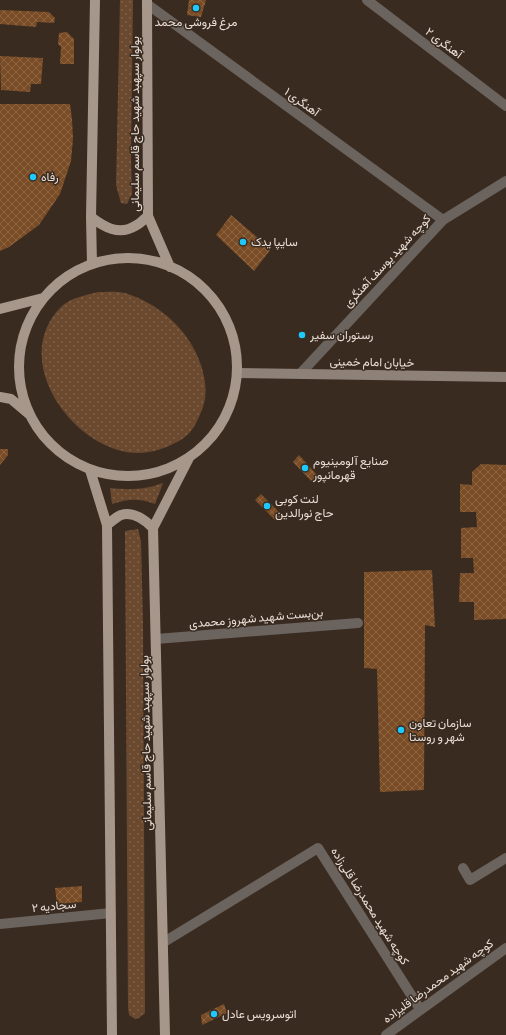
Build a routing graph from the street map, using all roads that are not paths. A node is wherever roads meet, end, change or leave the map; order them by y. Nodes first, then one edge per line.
1 (95, 0) edge
2 (367, 0) edge
3 (147, 2) edge
4 (506, 106) edge
5 (506, 181) edge
6 (148, 216) junction
7 (91, 218) junction
8 (442, 220) junction
9 (92, 264) junction
10 (170, 266) junction
11 (43, 298) junction
12 (0, 309) edge
13 (237, 373) junction
14 (300, 374) junction
15 (506, 376) edge
16 (0, 397) edge
17 (30, 415) junction
18 (189, 458) junction
19 (90, 470) junction
20 (107, 525) junction
21 (153, 528) junction
22 (358, 623) dead end
23 (156, 639) junction
24 (506, 858) edge
25 (463, 868) dead end
26 (112, 913) junction
27 (0, 924) edge
28 (164, 942) junction
29 (506, 948) edge
30 (420, 1010) junction
31 (112, 1035) edge
32 (165, 1035) edge
33 (386, 1035) edge

1 - 7 main road
2 - 4 street, آهنگری ۲
3 - 6 main road, بولوار سپهبد شهید حاج قاسم سلیمانی
3 - 8 street, آهنگری ۱
5 - 8 street, کوچه شهید یوسف آهنگری
6 - 7 main road
6 - 10 main road, بولوار سپهبد شهید حاج قاسم سلیمانی
7 - 9 main road
8 - 14 street, کوچه شهید یوسف آهنگری
9 - 10 main road
9 - 11 main road
10 - 13 main road
11 - 12 main road
11 - 17 main road
13 - 14 main road, خیابان امام خمینی
13 - 18 main road
14 - 15 main road, خیابان امام خمینی
16 - 17 main road
17 - 19 main road
18 - 19 main road
18 - 21 main road, بولوار سپهبد شهید حاج قاسم سلیمانی
19 - 20 main road
20 - 21 main road
20 - 26 main road
21 - 23 main road, بولوار سپهبد شهید حاج قاسم سلیمانی
22 - 23 street, بن‌بست شهید شهروز محمدی
23 - 28 main road, بولوار سپهبد شهید حاج قاسم سلیمانی
24 - 25 street
26 - 27 street, سجادیه ۲
26 - 31 main road
28 - 30 street, کوچه شهید محمدرضا قلی‌زاده
28 - 32 main road, بولوار سپهبد شهید حاج قاسم سلیمانی
29 - 30 street, کوچه شهید محمدرضا قلیزاده
30 - 33 street, کوچه شهید محمدرضا قلیزاده

